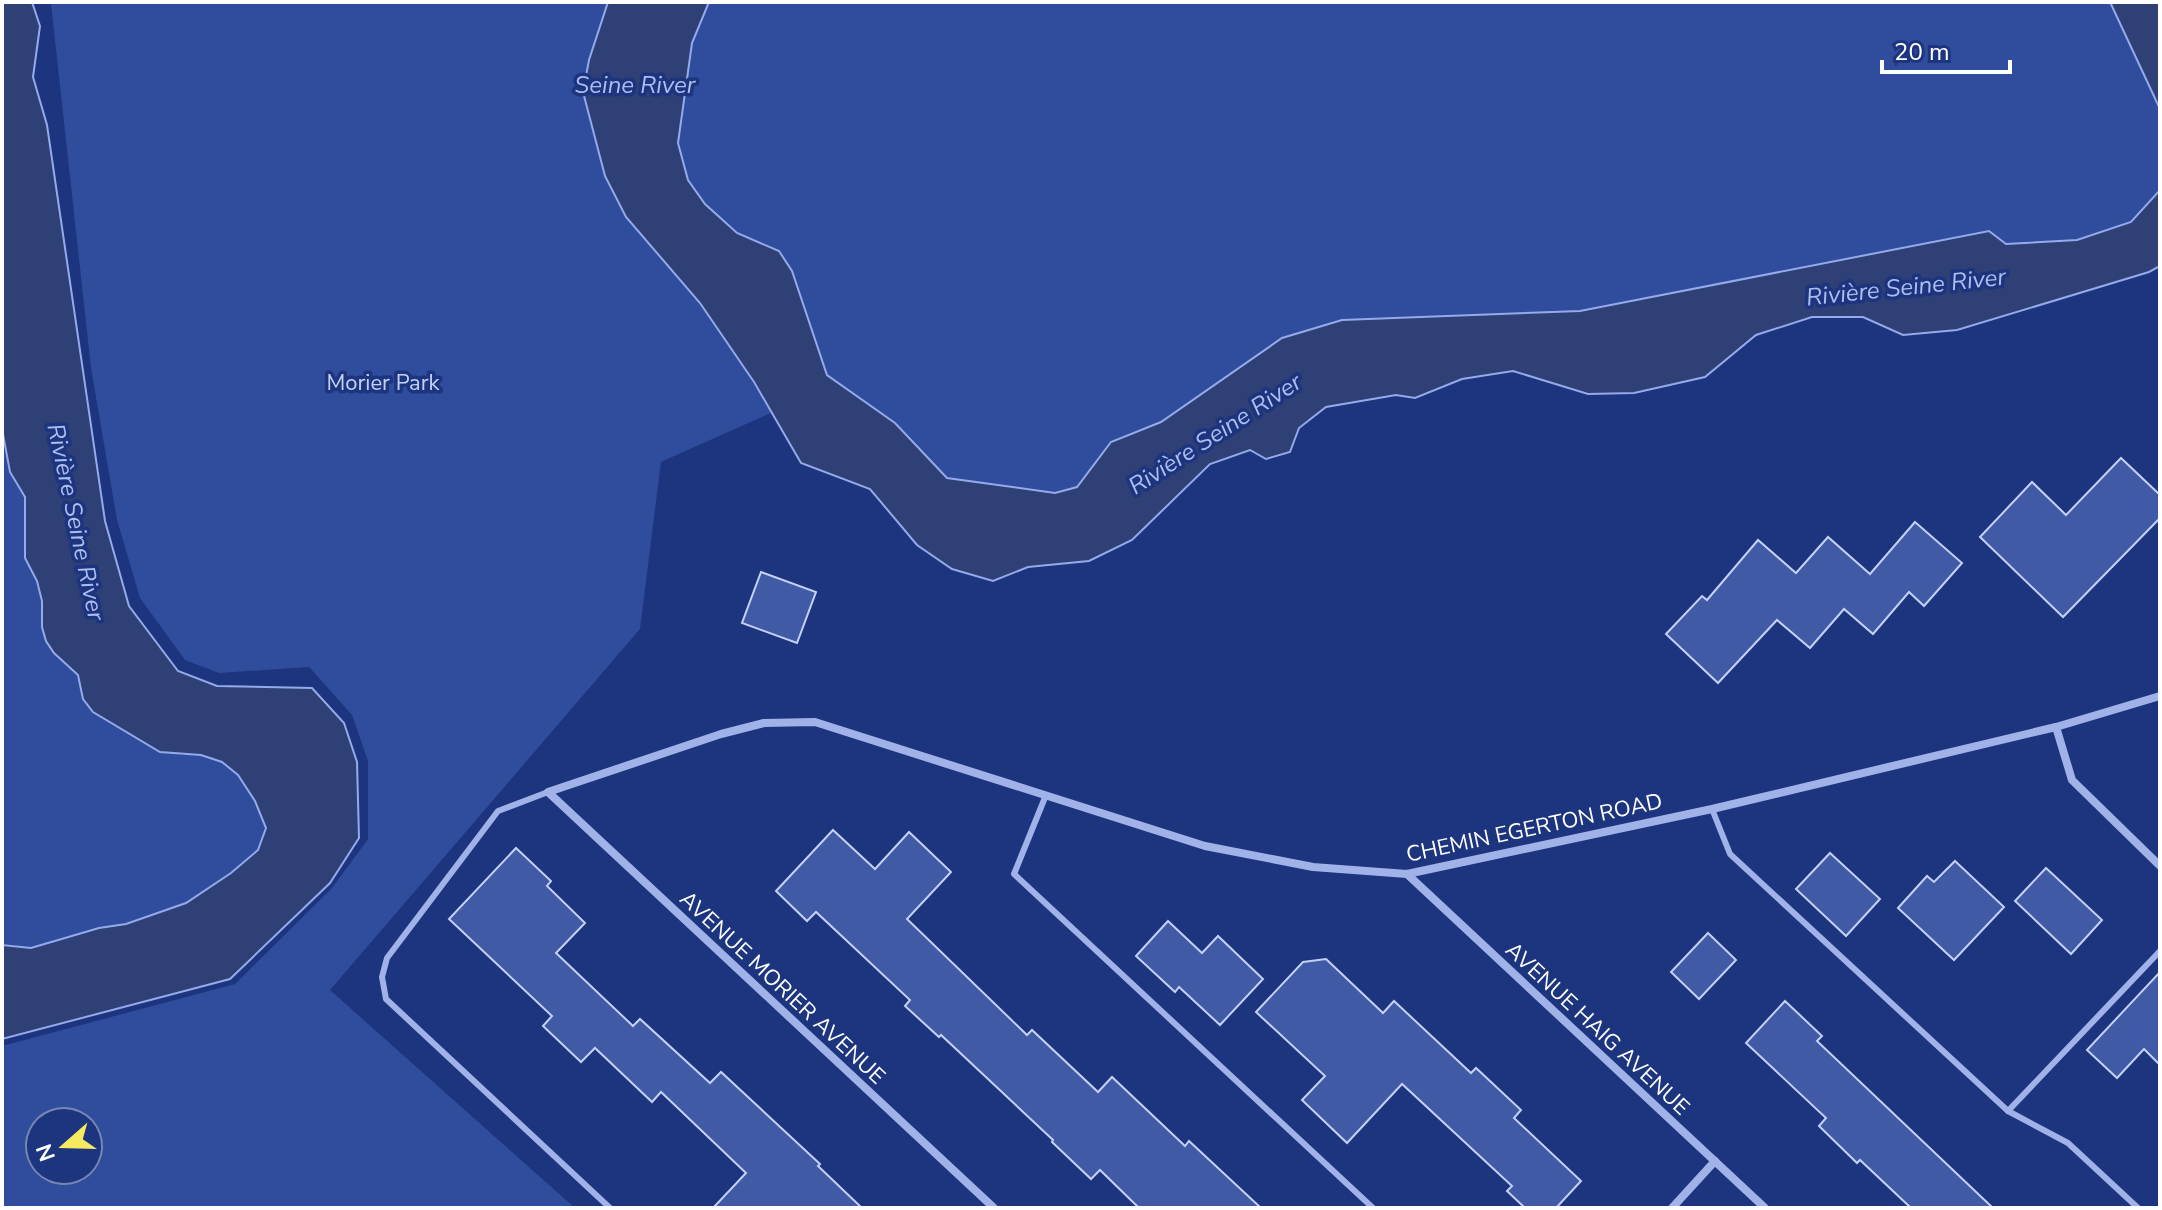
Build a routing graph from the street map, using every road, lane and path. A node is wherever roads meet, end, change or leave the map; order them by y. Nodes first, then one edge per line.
1 (2160, 696) edge
2 (2056, 727) junction
3 (548, 792) junction
4 (1046, 795) junction
5 (1712, 809) junction
6 (2160, 866) edge
7 (1407, 874) junction
8 (2160, 951) edge
9 (2008, 1111) junction
10 (1715, 1161) junction
11 (610, 1208) edge
12 (994, 1208) edge
13 (1373, 1208) edge
14 (1672, 1208) edge
15 (1765, 1208) edge
16 (2138, 1208) edge

1 - 2 street, CHEMIN EGERTON ROAD
2 - 5 street, CHEMIN EGERTON ROAD
2 - 6 street
3 - 4 street, CHEMIN EGERTON ROAD
3 - 11 lane
3 - 12 street, AVENUE MORIER AVENUE
4 - 7 street, CHEMIN EGERTON ROAD
4 - 13 lane
5 - 7 street, CHEMIN EGERTON ROAD
5 - 9 lane
7 - 10 street, AVENUE HAIG AVENUE
8 - 9 lane
9 - 16 lane
10 - 14 street
10 - 15 street, AVENUE HAIG AVENUE

